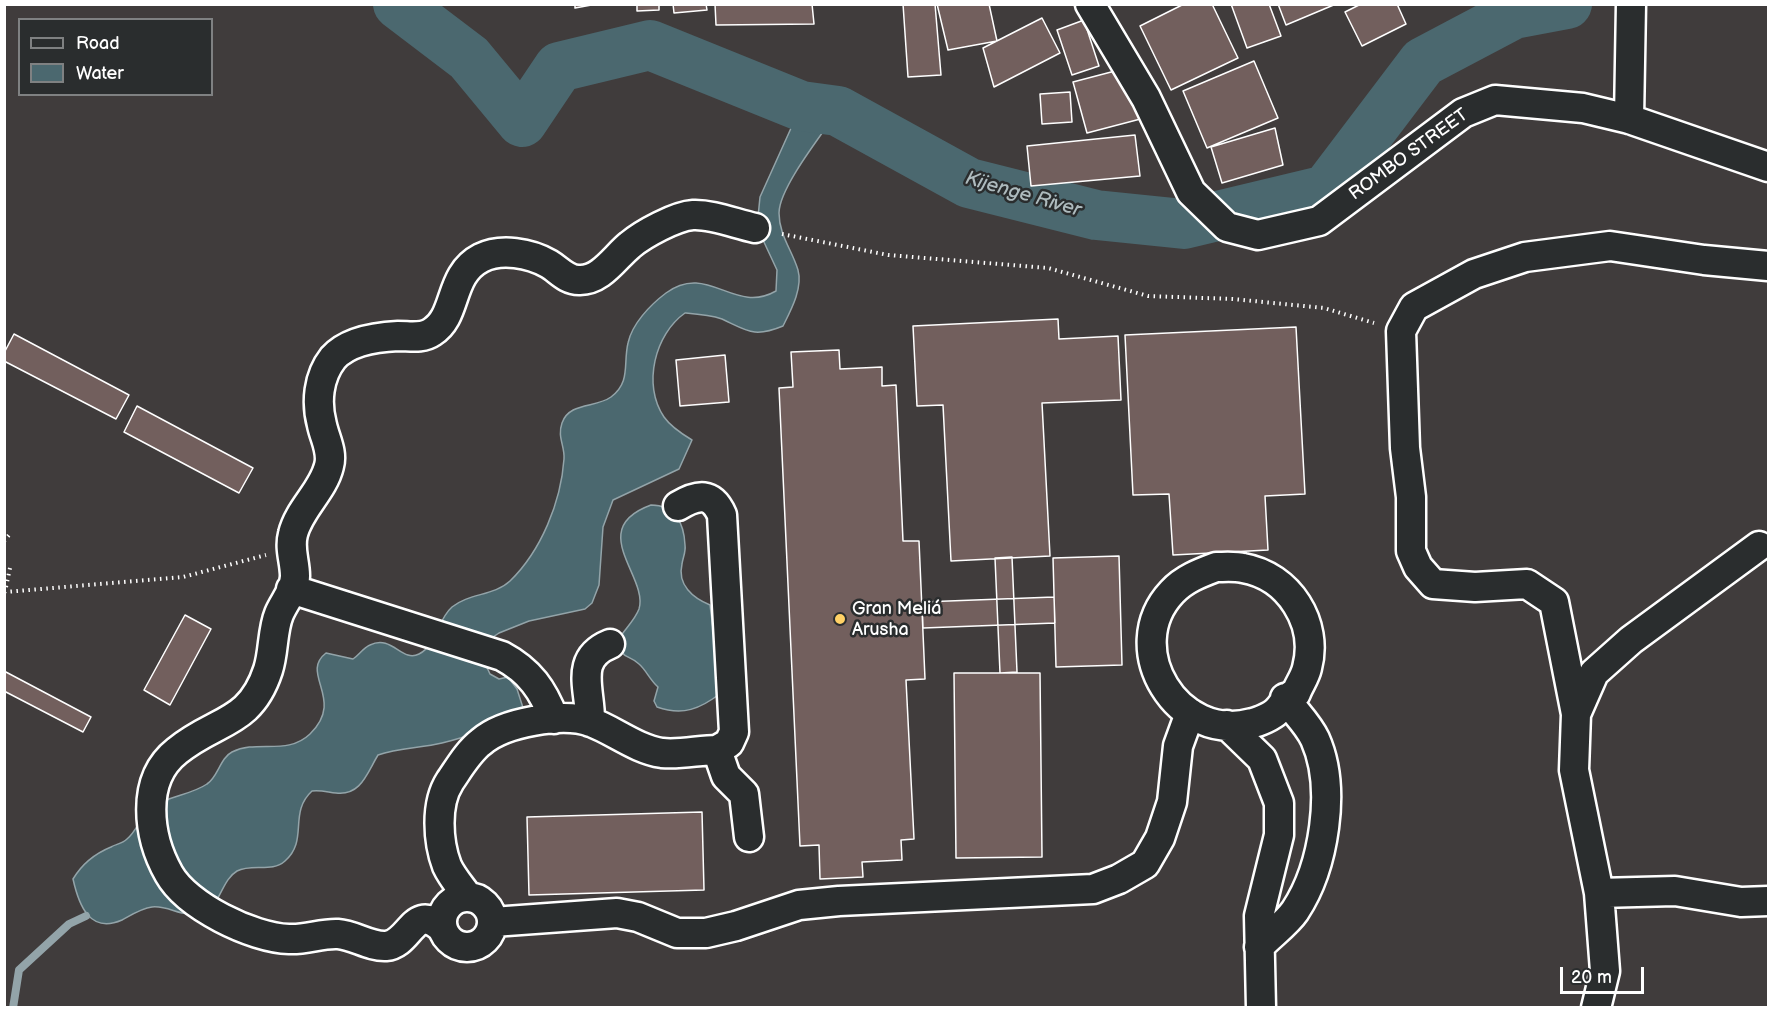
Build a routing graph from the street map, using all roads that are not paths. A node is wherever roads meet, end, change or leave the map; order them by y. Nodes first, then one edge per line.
1 (1090, 4) edge
2 (1631, 4) edge
3 (1629, 119) junction
4 (1768, 168) edge
5 (755, 228) dead end
6 (1768, 266) edge
7 (678, 506) dead end
8 (1759, 546) dead end
9 (291, 589) junction
10 (609, 644) dead end
11 (1285, 698) junction
12 (1190, 713) junction
13 (1576, 714) junction
14 (554, 719) junction
15 (590, 722) junction
16 (1227, 725) junction
17 (717, 750) junction
18 (749, 837) dead end
19 (1599, 892) junction
20 (468, 897) junction
21 (1768, 901) edge
22 (493, 921) junction
23 (443, 929) junction
24 (1259, 947) junction
25 (1261, 1008) edge
26 (1596, 1008) edge

1 - 3 street, ROMBO STREET
2 - 3 street
3 - 4 street, ROMBO STREET
5 - 9 street
6 - 13 street
7 - 17 street
8 - 13 street
9 - 14 street
9 - 23 street
10 - 15 street
11 - 12 street
11 - 16 street
11 - 24 street
12 - 16 street
12 - 22 street
13 - 19 street
14 - 15 street
14 - 20 street
15 - 17 street
16 - 24 street
17 - 18 street
19 - 21 street
19 - 26 street
20 - 22 street
20 - 23 street
22 - 23 street
24 - 25 street

